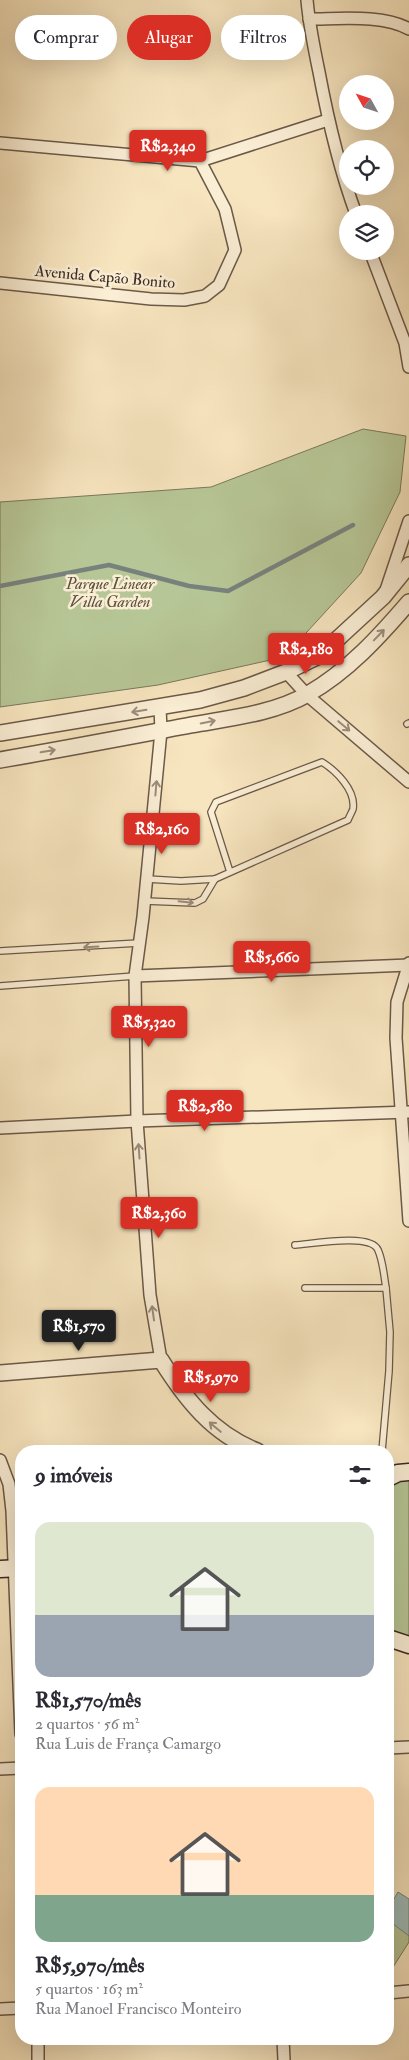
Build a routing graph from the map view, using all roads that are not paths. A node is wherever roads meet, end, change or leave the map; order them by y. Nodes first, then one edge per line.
1 (307, 0) edge
2 (309, 19) junction
3 (409, 29) edge
4 (328, 120) junction
5 (0, 143) edge
6 (200, 162) junction
7 (353, 205) edge
8 (374, 260) edge
9 (0, 283) edge
10 (407, 342) edge
11 (409, 367) edge
12 (409, 521) edge
13 (409, 565) edge
14 (383, 597) junction
15 (409, 602) edge
16 (286, 672) junction
17 (307, 695) junction
18 (160, 708) junction
19 (161, 731) junction
20 (0, 733) edge
21 (0, 760) edge
22 (409, 782) edge
23 (230, 872) junction
24 (147, 878) junction
25 (215, 879) junction
26 (145, 900) junction
27 (139, 943) junction
28 (0, 951) edge
29 (409, 964) edge
30 (135, 976) junction
31 (0, 986) edge
32 (405, 1112) edge
33 (137, 1120) junction
34 (0, 1128) edge
35 (409, 1221) edge
36 (295, 1245) dead end
37 (305, 1288) dead end
38 (386, 1288) junction
39 (161, 1360) junction
40 (0, 1373) edge
41 (245, 1445) edge
42 (383, 1445) edge
43 (0, 1460) edge
44 (409, 1472) edge
45 (394, 1475) edge
46 (12, 1568) edge
47 (15, 1623) edge
48 (394, 1640) edge
49 (409, 1645) edge
50 (409, 1747) edge
51 (394, 1748) edge
52 (15, 1768) edge
53 (0, 1769) edge
54 (409, 1991) edge
55 (394, 1992) edge
56 (15, 2008) edge
57 (0, 2009) edge
58 (38, 2045) edge
59 (283, 2045) edge
60 (38, 2060) edge
61 (284, 2060) edge

1 - 2 street
2 - 3 street
2 - 4 street
4 - 6 street
4 - 7 street
5 - 6 street
6 - 9 street, Avenida Capão Bonito
8 - 10 street
10 - 11 street
12 - 14 street
13 - 14 street
14 - 16 street
17 -> 15 street
16 - 17 street
16 - 18 street
19 -> 17 street
17 -> 22 street
18 - 19 street
18 -> 20 street
21 -> 19 street
24 -> 19 street
23 - 23 lane
23 - 25 lane
24 - 25 lane
24 - 26 street
26 -> 25 lane
26 - 27 street
27 -> 28 lane
27 - 30 street
29 - 30 street
29 - 32 street
30 - 31 lane
30 - 33 street
32 - 33 street
32 - 35 street
33 - 34 street
39 -> 33 street
36 - 38 lane
37 - 38 lane
38 - 42 lane
39 - 40 street
41 -> 39 street
43 - 46 street
44 - 45 main road
46 - 47 street
48 - 49 main road
50 - 51 street
52 - 53 street
54 - 55 street
56 - 57 street
58 - 60 street
59 - 61 street

